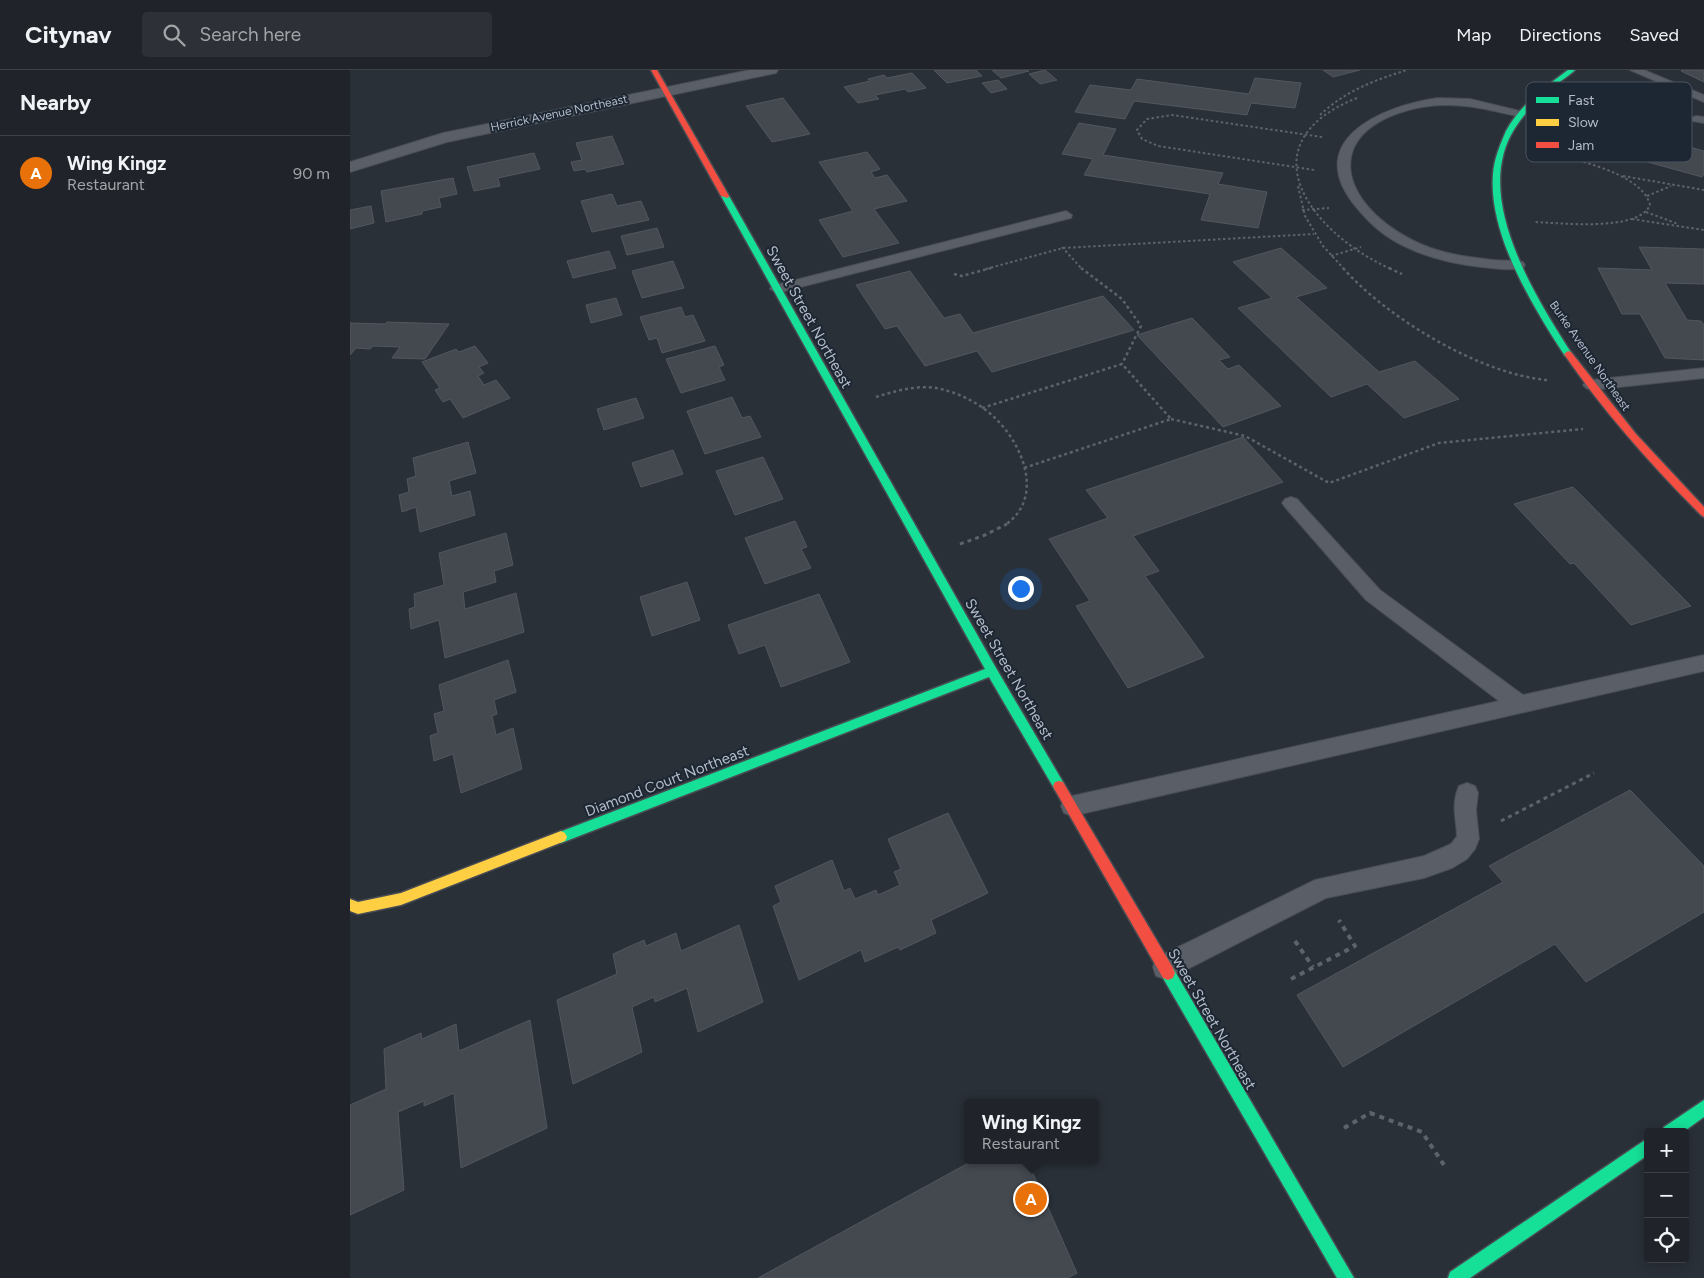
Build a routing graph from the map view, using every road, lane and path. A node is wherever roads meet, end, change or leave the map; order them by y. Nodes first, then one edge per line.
1 (654, 70) edge
2 (771, 70) edge
3 (1407, 70) edge
4 (1572, 70) edge
5 (1635, 70) edge
6 (1553, 82) edge
7 (1664, 82) edge
8 (666, 91) junction
9 (1692, 94) edge
10 (1358, 98) dead end
11 (1704, 99) edge
12 (1526, 106) edge
13 (1520, 114) junction
14 (1314, 122) junction
15 (1306, 134) junction
16 (1350, 141) junction
17 (1503, 144) junction
18 (1526, 149) edge
19 (1582, 162) edge
20 (350, 167) edge
21 (1296, 167) junction
22 (1344, 174) junction
23 (1621, 176) junction
24 (1298, 181) junction
25 (1673, 185) junction
26 (1704, 190) edge
27 (1647, 196) junction
28 (1646, 212) junction
29 (1066, 215) dead end
30 (1500, 219) junction
31 (1631, 219) junction
32 (1040, 221) junction
33 (1686, 227) junction
34 (1704, 230) edge
35 (1314, 234) junction
36 (1063, 248) junction
37 (1518, 266) junction
38 (946, 272) dead end
39 (1408, 276) dead end
40 (777, 289) junction
41 (1122, 364) junction
42 (1704, 373) edge
43 (1588, 381) junction
44 (843, 407) junction
45 (982, 408) junction
46 (1171, 419) junction
47 (1622, 425) junction
48 (1024, 468) junction
49 (1291, 503) dead end
50 (1704, 513) edge
51 (926, 556) junction
52 (1704, 663) edge
53 (992, 671) junction
54 (1520, 705) junction
55 (1467, 792) dead end
56 (1072, 806) junction
57 (350, 905) edge
58 (1165, 967) junction
59 (1704, 1108) edge
60 (1344, 1128) dead end
61 (1675, 1128) edge
62 (1644, 1149) edge
63 (1444, 1165) dead end
64 (1346, 1278) edge
65 (1456, 1278) edge

1 - 8 street, Sweet Street Northeast
2 - 8 street, Herrick Avenue Northeast
3 - 14 path
4 - 6 street, Burke Avenue Northeast
5 - 7 lane
8 - 20 street, Herrick Avenue Northeast
8 - 40 street, Sweet Street Northeast
9 - 11 lane
10 - 14 path
12 - 13 street, Burke Avenue Northeast
13 - 16 lane
13 - 17 street, Burke Avenue Northeast
14 - 15 path
15 - 16 path
15 - 21 path
15 - 21 path
16 - 22 lane
17 - 18 path
17 - 30 street, Burke Avenue Northeast
19 - 23 path
21 - 22 path
21 - 24 path
22 - 37 lane
23 - 25 path
23 - 27 path
24 - 35 path
24 - 39 path
25 - 26 path
25 - 27 path
27 - 28 path
28 - 31 path
28 - 33 path
29 - 32 lane
30 - 31 path
30 - 37 street, Burke Avenue Northeast
31 - 33 path
32 - 36 path
32 - 40 lane
33 - 34 path
35 - 36 path
35 - 43 path
36 - 38 path
36 - 41 path
37 - 43 street, Burke Avenue Northeast
40 - 44 street, Sweet Street Northeast
41 - 45 path
41 - 46 path
42 - 43 lane
43 - 47 street, Burke Avenue Northeast
44 - 45 path
44 - 51 street, Sweet Street Northeast
45 - 48 path
46 - 47 path
46 - 48 path
47 - 50 street, Burke Avenue Northeast
48 - 51 path
49 - 54 lane
51 - 53 street, Sweet Street Northeast
52 - 54 lane
53 - 56 street, Sweet Street Northeast
53 - 57 street, Diamond Court Northeast
54 - 56 lane
55 - 58 lane
56 - 58 street, Sweet Street Northeast
58 - 64 street, Sweet Street Northeast
59 - 61 street
60 - 63 path
62 - 65 street

